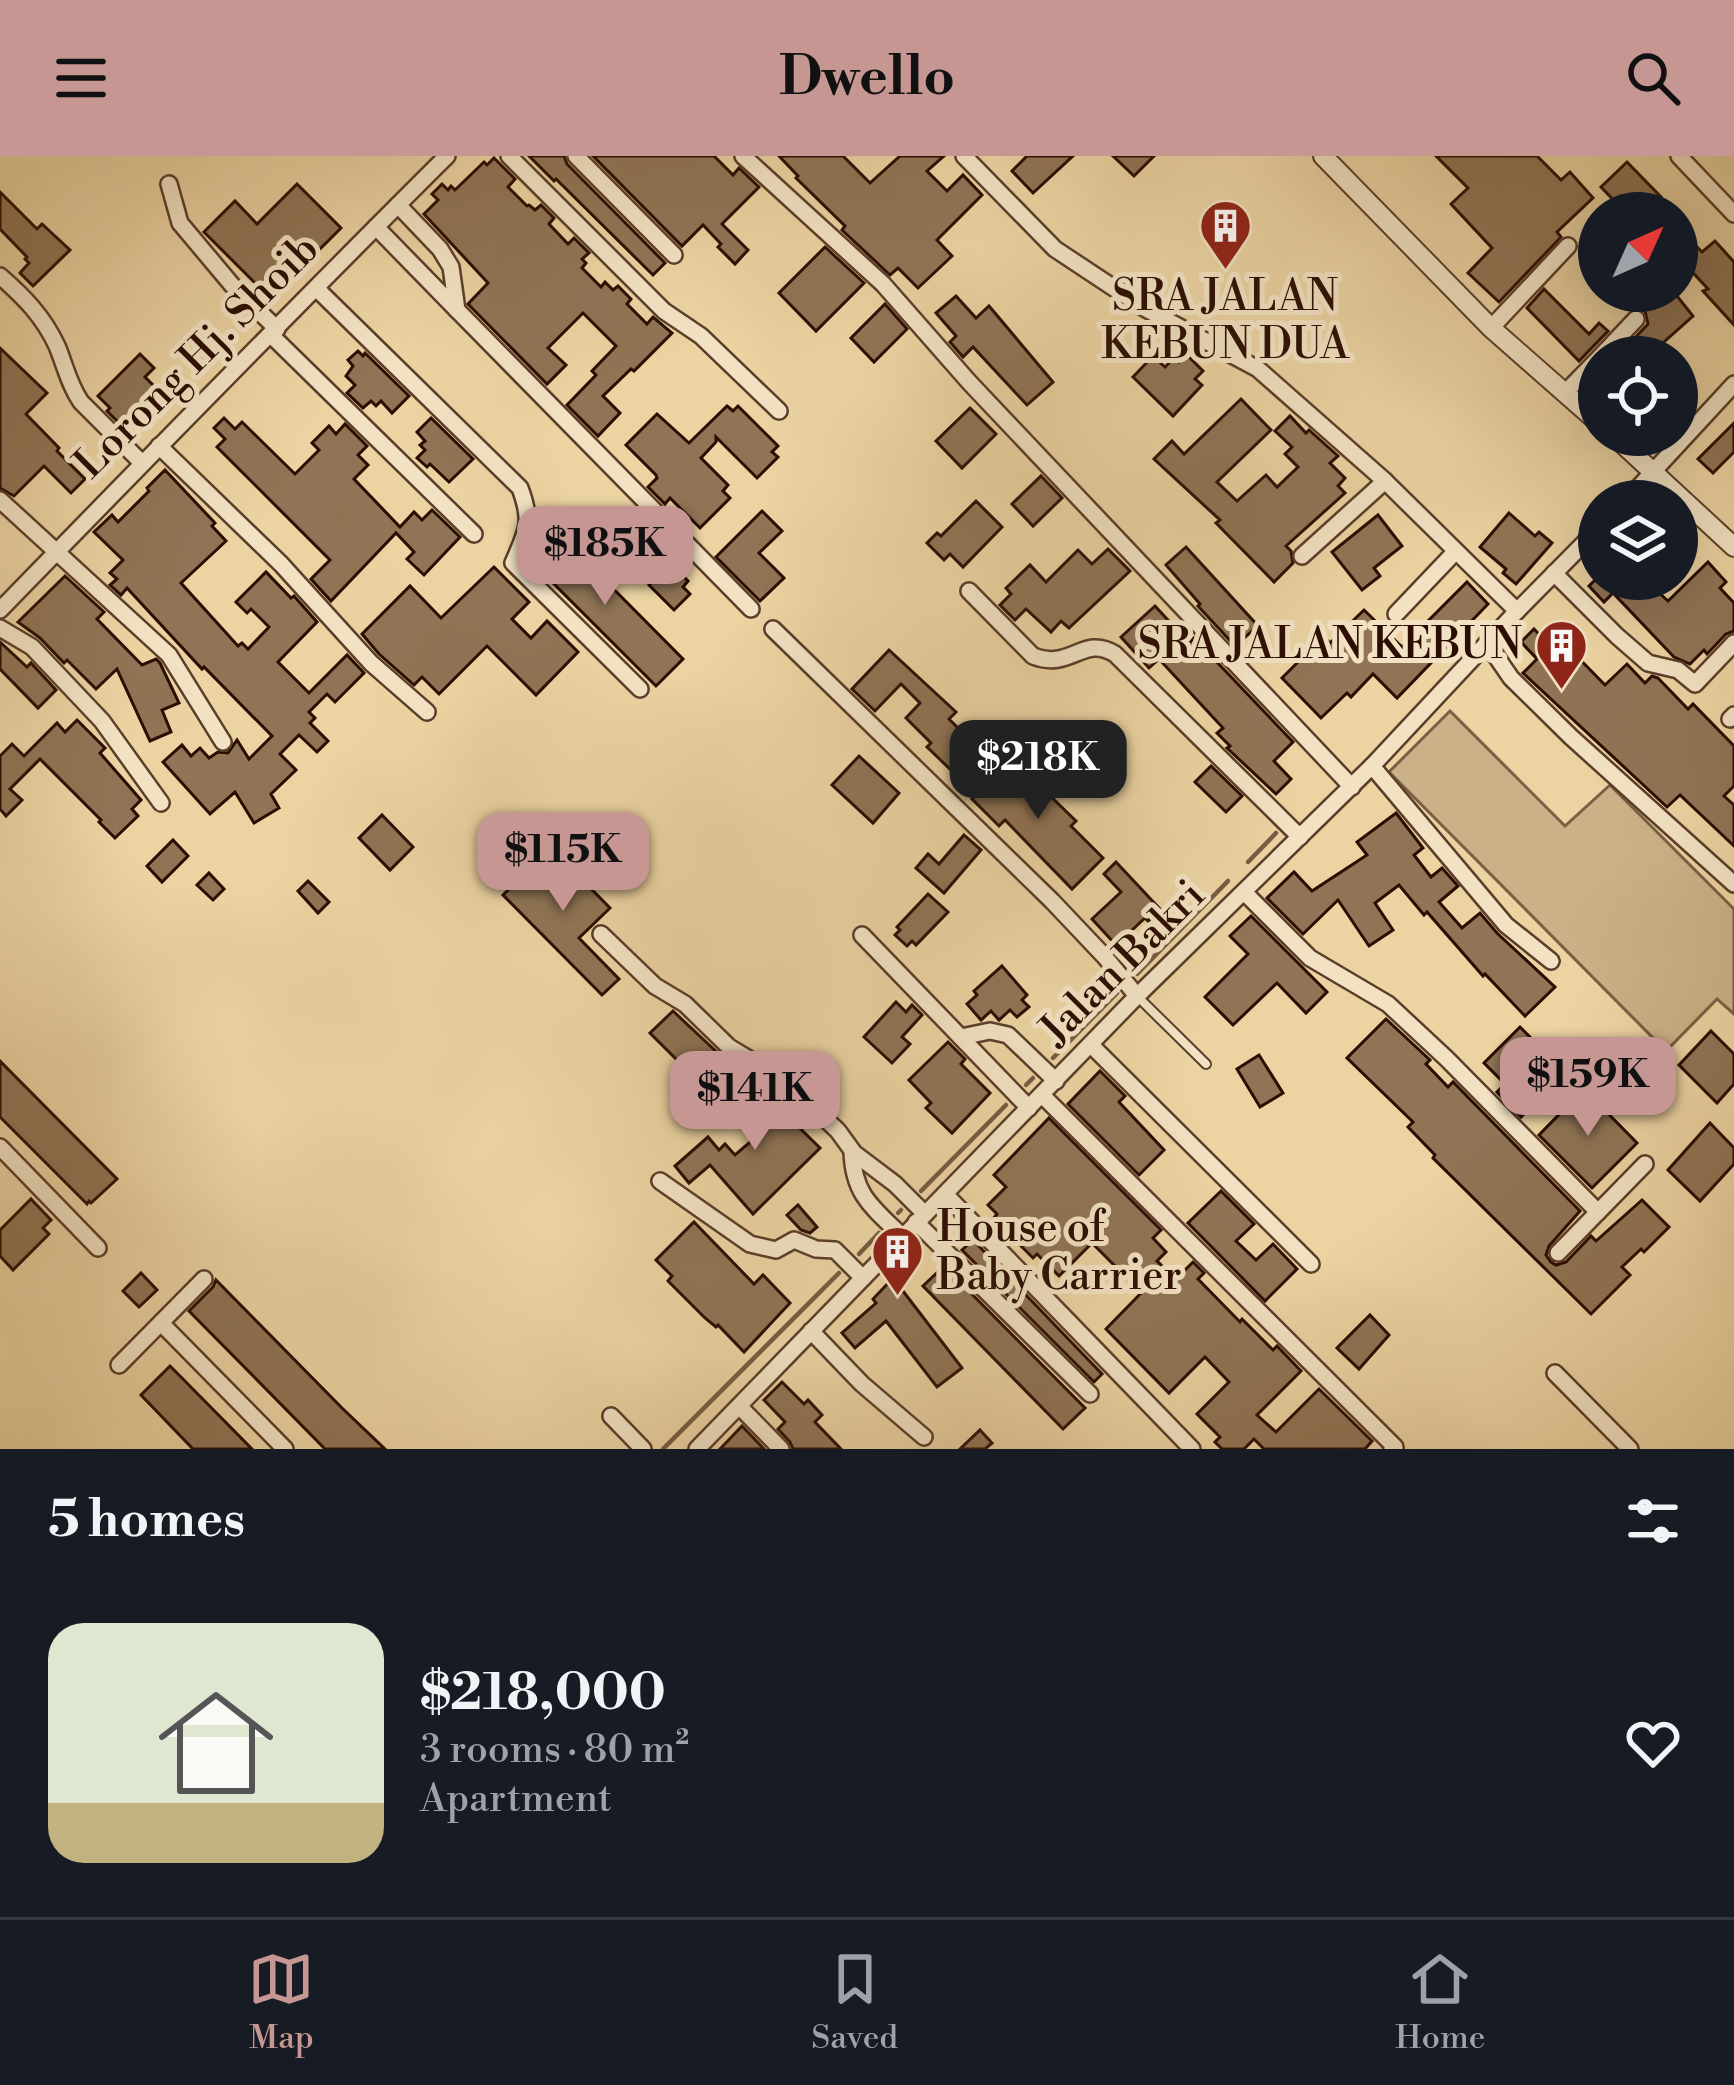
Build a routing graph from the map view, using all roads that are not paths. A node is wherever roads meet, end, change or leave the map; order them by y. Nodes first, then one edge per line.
1 (447, 156) edge
2 (509, 156) edge
3 (576, 156) edge
4 (742, 156) edge
5 (964, 156) edge
6 (1323, 156) edge
7 (1679, 156) edge
8 (169, 184) dead end
9 (398, 205) junction
10 (1734, 214) edge
11 (376, 226) junction
12 (1568, 246) dead end
13 (674, 255) dead end
14 (0, 276) edge
15 (316, 289) junction
16 (458, 310) junction
17 (1636, 319) dead end
18 (1492, 328) junction
19 (274, 332) junction
20 (1619, 336) edge
21 (1578, 379) edge
22 (1734, 384) edge
23 (1565, 393) junction
24 (1578, 404) edge
25 (779, 411) dead end
26 (159, 446) junction
27 (1636, 456) edge
28 (142, 463) junction
29 (1655, 472) junction
30 (1647, 480) edge
31 (1385, 481) junction
32 (0, 500) edge
33 (474, 534) dead end
34 (1734, 547) edge
35 (1578, 549) edge
36 (1455, 552) junction
37 (56, 553) junction
38 (1302, 556) dead end
39 (1554, 573) junction
40 (969, 591) dead end
41 (751, 609) dead end
42 (0, 610) edge
43 (1516, 611) junction
44 (1396, 614) dead end
45 (0, 628) edge
46 (773, 629) dead end
47 (1487, 643) junction
48 (1734, 644) edge
49 (640, 689) dead end
50 (427, 712) dead end
51 (223, 742) dead end
52 (1372, 766) junction
53 (1352, 787) junction
54 (161, 803) dead end
55 (1300, 837) junction
56 (1734, 884) edge
57 (1245, 893) junction
58 (602, 934) dead end
59 (862, 935) dead end
60 (1551, 961) dead end
61 (1137, 996) junction
62 (961, 1037) junction
63 (1091, 1046) junction
64 (1206, 1064) dead end
65 (1056, 1081) junction
66 (1035, 1101) junction
67 (0, 1148) edge
68 (852, 1150) junction
69 (1645, 1164) dead end
70 (660, 1181) dead end
71 (945, 1194) junction
72 (1598, 1212) junction
73 (921, 1218) junction
74 (903, 1237) junction
75 (98, 1248) dead end
76 (1558, 1253) dead end
77 (1311, 1264) dead end
78 (863, 1278) junction
79 (204, 1279) dead end
80 (161, 1323) junction
81 (812, 1331) junction
82 (119, 1365) dead end
83 (1555, 1373) dead end
84 (1090, 1394) dead end
85 (739, 1406) junction
86 (611, 1417) dead end
87 (924, 1437) dead end
88 (285, 1449) edge
89 (643, 1449) edge
90 (697, 1449) edge
91 (782, 1449) edge
92 (1192, 1449) edge
93 (1392, 1449) edge
94 (1630, 1449) edge

1 - 9 street, Lorong Hj. Shoib
2 - 25 street
3 - 13 street
4 - 53 street
5 - 31 street
6 - 18 street
7 - 10 street
8 - 19 street
9 - 11 street, Lorong Hj. Shoib
9 - 16 street
11 - 15 street, Lorong Hj. Shoib
11 - 16 street
12 - 18 street
14 - 28 street
15 - 19 street, Lorong Hj. Shoib
15 - 49 street
16 - 41 street
17 - 20 street
18 - 23 street
19 - 26 street, Lorong Hj. Shoib
19 - 33 street
21 - 23 street
22 - 29 street
23 - 24 street
26 - 28 street, Lorong Hj. Shoib
26 - 50 street
27 - 29 street
28 - 37 street, Lorong Hj. Shoib
29 - 30 street
29 - 34 street
31 - 36 street
31 - 38 street
32 - 37 street
35 - 39 street, Jalan Bakri
36 - 43 street
36 - 44 street
37 - 42 street, Lorong Hj. Shoib
37 - 51 street
39 - 43 street, Jalan Bakri
39 - 48 street
40 - 55 street
43 - 47 street, Jalan Bakri
45 - 54 street
46 - 61 street
47 - 52 street, Jalan Bakri
47 - 56 street
52 - 53 street, Jalan Bakri
52 - 60 street
53 - 55 street, Jalan Bakri
55 - 57 street, Jalan Bakri
57 - 61 street, Jalan Bakri
57 - 72 street
58 - 68 street
59 - 62 street
61 - 63 street, Jalan Bakri
61 - 64 lane
62 - 65 street
62 - 66 street
63 - 65 street, Jalan Bakri
63 - 77 street
65 - 66 street, Jalan Bakri
66 - 71 street, Jalan Bakri
66 - 93 street
67 - 75 street
68 - 73 street
68 - 74 street
69 - 72 street
70 - 78 street
71 - 73 street, Jalan Bakri
71 - 92 street
72 - 76 street
73 - 74 street, Jalan Bakri
73 - 84 street
74 - 78 street, Jalan Bakri
78 - 81 street, Jalan Bakri
79 - 80 street
80 - 82 street
80 - 88 street
81 - 85 street, Jalan Bakri
81 - 87 street
83 - 94 street
85 - 90 street, Jalan Bakri
85 - 91 street
86 - 89 street

